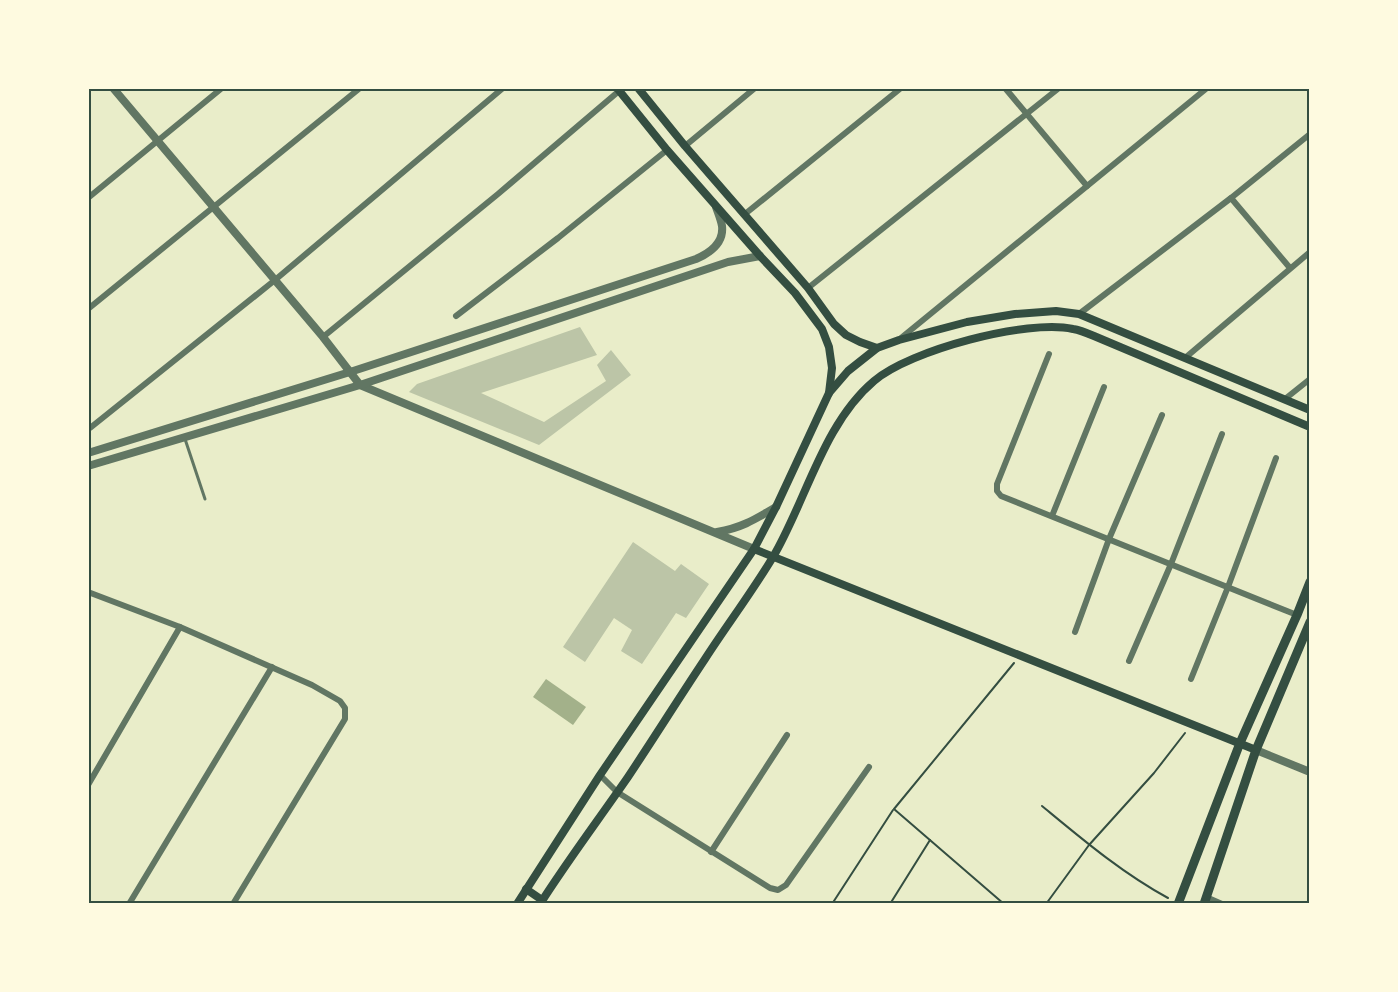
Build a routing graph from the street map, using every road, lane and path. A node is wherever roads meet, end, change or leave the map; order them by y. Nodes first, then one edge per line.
1 (113, 88) edge
2 (222, 88) edge
3 (360, 88) edge
4 (503, 88) edge
5 (638, 88) edge
6 (755, 88) edge
7 (902, 88) edge
8 (1005, 88) edge
9 (1059, 88) edge
10 (1208, 88) edge
11 (618, 90) edge
12 (1027, 114) junction
13 (1310, 134) edge
14 (158, 141) junction
15 (685, 146) junction
16 (667, 150) junction
17 (1088, 186) junction
18 (88, 198) edge
19 (1231, 198) junction
20 (716, 205) junction
21 (214, 208) junction
22 (744, 214) junction
23 (772, 246) junction
24 (1310, 252) edge
25 (760, 256) junction
26 (1290, 268) junction
27 (275, 280) junction
28 (808, 288) junction
29 (88, 309) edge
30 (1079, 314) junction
31 (456, 316) dead end
32 (323, 337) junction
33 (899, 340) junction
34 (877, 348) junction
35 (1049, 354) dead end
36 (1185, 358) junction
37 (350, 372) junction
38 (1310, 379) edge
39 (360, 385) junction
40 (1104, 387) dead end
41 (829, 393) junction
42 (1285, 399) junction
43 (1310, 410) edge
44 (1162, 415) dead end
45 (1310, 427) edge
46 (90, 428) dead end
47 (1222, 435) dead end
48 (184, 438) junction
49 (88, 453) edge
50 (1276, 458) dead end
51 (88, 466) edge
52 (205, 500) dead end
53 (776, 507) junction
54 (1052, 516) junction
55 (716, 532) junction
56 (1109, 539) junction
57 (754, 549) junction
58 (774, 556) junction
59 (1171, 564) junction
60 (1310, 582) edge
61 (1228, 587) junction
62 (88, 592) edge
63 (1297, 615) junction
64 (1310, 622) edge
65 (180, 627) junction
66 (1075, 632) dead end
67 (1021, 655) junction
68 (1129, 661) dead end
69 (272, 667) junction
70 (1191, 679) dead end
71 (1193, 723) junction
72 (788, 735) dead end
73 (1240, 743) junction
74 (1256, 750) junction
75 (869, 767) dead end
76 (1310, 772) edge
77 (600, 775) junction
78 (88, 785) edge
79 (616, 792) junction
80 (1042, 806) dead end
81 (893, 810) dead end
82 (930, 840) junction
83 (1089, 845) junction
84 (711, 852) junction
85 (526, 889) junction
86 (1205, 900) edge
87 (541, 902) edge
88 (129, 903) edge
89 (233, 903) edge
90 (517, 903) edge
91 (832, 903) edge
92 (890, 903) edge
93 (1004, 903) edge
94 (1046, 903) edge
95 (1178, 903) edge
96 (1221, 903) edge

1 - 14 street
2 - 14 street
3 - 21 street
4 - 27 street
5 - 15 main road
6 - 15 street
7 - 22 street
8 - 12 street
9 - 12 street
10 - 17 street
11 - 16 main road
11 - 32 street
12 - 17 street
12 - 28 street
13 - 19 street
14 - 18 street
14 - 21 street
15 - 22 main road
16 - 20 main road
16 - 31 street
17 - 33 street
19 - 26 street
19 - 30 street
20 - 25 main road
20 - 37 street
21 - 27 street
21 - 29 street
22 - 23 main road
23 - 25 main road
23 - 28 main road
24 - 26 street
25 - 39 street
25 - 41 main road
26 - 36 street
27 - 32 street
27 - 46 street
28 - 34 main road
30 - 33 main road
30 - 36 main road
32 - 37 street
33 - 34 main road
34 - 41 main road
35 - 54 street
36 - 42 main road
37 - 39 street
37 - 49 street
38 - 42 street
39 - 48 street
39 - 55 street
40 - 54 street
41 - 53 main road
42 - 43 main road
44 - 56 street
45 - 58 main road
47 - 59 street
48 - 51 street
48 - 52 lane
50 - 61 street
53 - 55 street
53 - 57 main road
54 - 56 street
55 - 57 street
56 - 59 street
56 - 66 street
57 - 58 main road
57 - 77 main road
58 - 67 main road
58 - 79 main road
59 - 61 street
59 - 68 street
60 - 63 main road
61 - 63 street
61 - 70 street
62 - 65 street
63 - 73 main road
64 - 74 main road
65 - 69 street
65 - 78 street
67 - 71 main road
67 - 82 path
69 - 88 street
69 - 89 street
71 - 73 main road
71 - 83 path
72 - 84 street
73 - 74 main road
73 - 95 main road
74 - 76 street
74 - 86 main road
75 - 84 street
77 - 79 street
77 - 85 main road
79 - 84 street
79 - 87 main road
80 - 83 path
81 - 91 path
82 - 92 path
82 - 93 path
83 - 94 path
83 - 95 path
85 - 87 main road
85 - 90 main road
86 - 96 street

